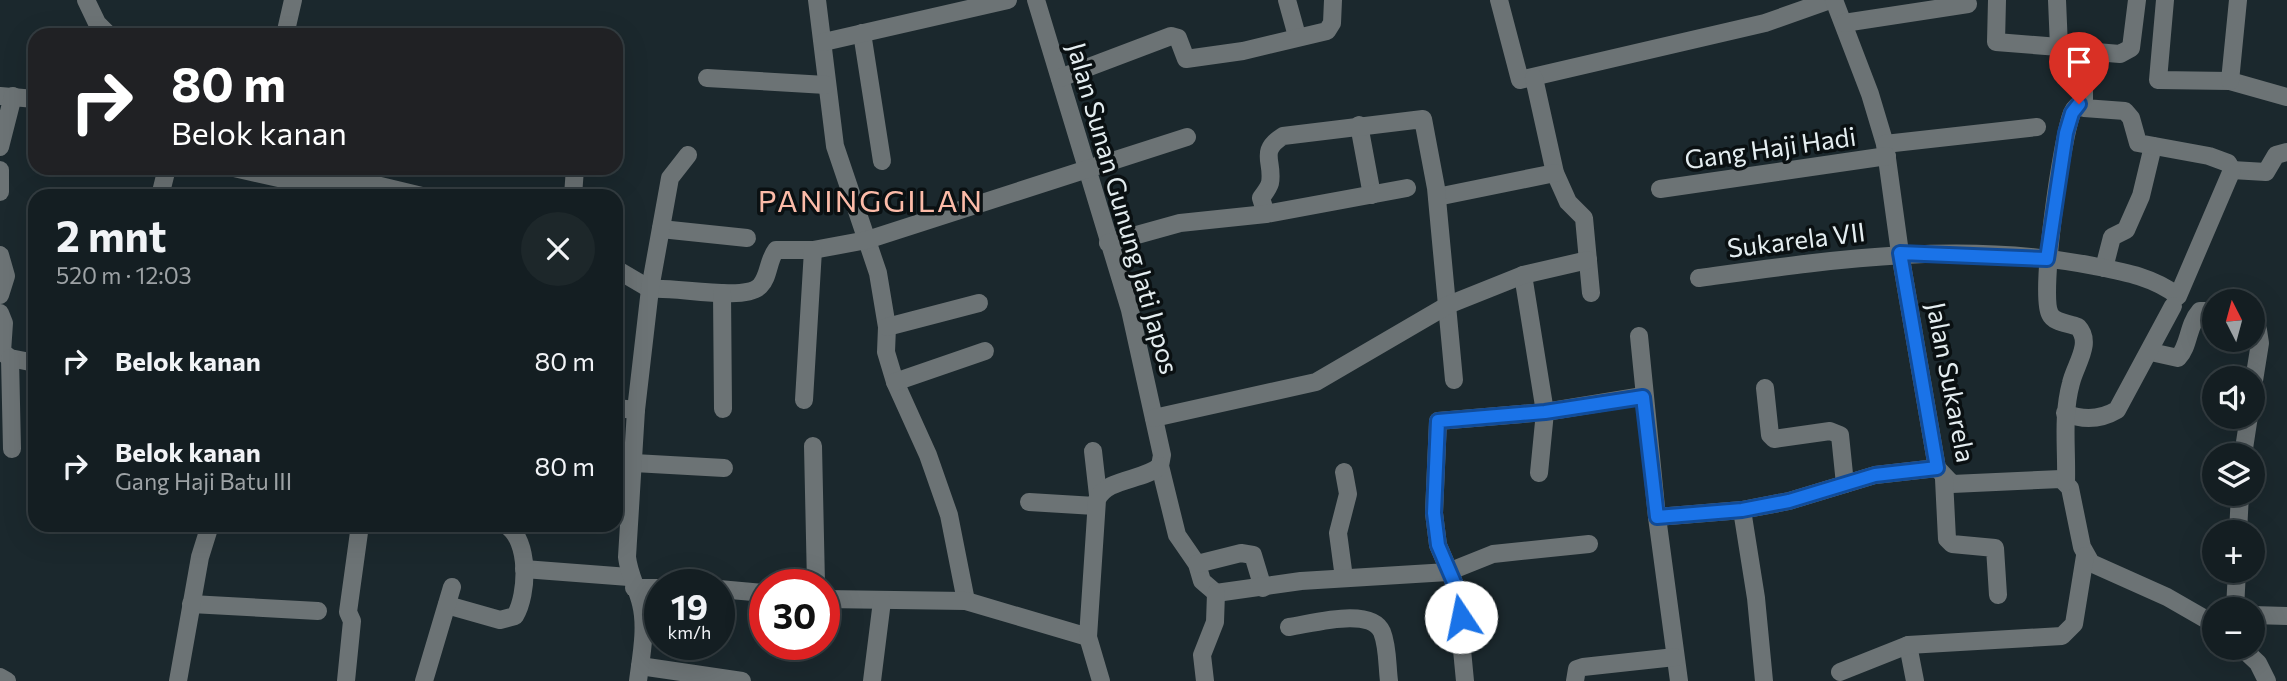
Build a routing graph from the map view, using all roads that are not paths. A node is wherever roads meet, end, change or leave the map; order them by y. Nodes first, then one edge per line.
1 (86, 0) edge
2 (293, 0) edge
3 (817, 0) edge
4 (1008, 0) edge
5 (1036, 0) edge
6 (1287, 0) edge
7 (1333, 0) edge
8 (1499, 0) edge
9 (1832, 0) edge
10 (1997, 0) edge
11 (2057, 0) edge
12 (2137, 0) edge
13 (2165, 0) edge
14 (2238, 0) edge
15 (1968, 4) dead end
16 (1844, 23) junction
17 (102, 28) edge
18 (287, 28) edge
19 (862, 33) junction
20 (1297, 36) junction
21 (824, 42) junction
22 (2059, 47) junction
23 (2084, 51) junction
24 (707, 78) dead end
25 (1060, 78) junction
26 (1534, 78) junction
27 (2230, 81) junction
28 (826, 85) junction
29 (6, 96) edge
30 (2287, 97) edge
31 (28, 98) edge
32 (2083, 104) junction
33 (1359, 125) junction
34 (2037, 127) dead end
35 (1187, 137) dead end
36 (2153, 146) junction
37 (0, 147) edge
38 (1886, 150) junction
39 (2287, 152) edge
40 (688, 155) dead end
41 (882, 161) dead end
42 (1088, 168) junction
43 (0, 170) edge
44 (2232, 170) junction
45 (1555, 173) junction
46 (259, 175) edge
47 (1407, 188) dead end
48 (291, 189) edge
49 (393, 189) edge
50 (1660, 189) dead end
51 (0, 192) edge
52 (1372, 195) junction
53 (1437, 197) junction
54 (1266, 214) junction
55 (661, 229) junction
56 (747, 238) dead end
57 (867, 240) junction
58 (1108, 243) junction
59 (813, 250) junction
60 (1900, 253) junction
61 (0, 255) edge
62 (2047, 259) junction
63 (1588, 260) junction
64 (2104, 268) junction
65 (623, 273) edge
66 (1523, 275) junction
67 (1699, 278) dead end
68 (650, 289) junction
69 (722, 293) junction
70 (1591, 293) dead end
71 (0, 295) edge
72 (2176, 301) junction
73 (979, 303) dead end
74 (1448, 305) junction
75 (2202, 311) edge
76 (0, 313) edge
77 (887, 327) junction
78 (1639, 336) dead end
79 (985, 351) dead end
80 (2151, 352) junction
81 (10, 358) junction
82 (28, 362) edge
83 (1454, 380) dead end
84 (895, 382) junction
85 (1765, 388) dead end
86 (1643, 397) junction
87 (804, 400) dead end
88 (623, 409) edge
89 (723, 409) dead end
90 (636, 410) junction
91 (1545, 412) junction
92 (2064, 413) junction
93 (1154, 418) junction
94 (813, 446) dead end
95 (12, 449) dead end
96 (1093, 452) dead end
97 (634, 463) junction
98 (1160, 466) junction
99 (724, 468) dead end
100 (1345, 472) dead end
101 (1539, 473) dead end
102 (1940, 473) junction
103 (2066, 482) junction
104 (1845, 484) junction
105 (1097, 501) junction
106 (1029, 502) dead end
107 (1742, 510) junction
108 (1657, 517) junction
109 (209, 532) edge
110 (359, 532) edge
111 (514, 532) edge
112 (1589, 544) dead end
113 (2085, 555) junction
114 (1196, 564) junction
115 (524, 569) junction
116 (816, 569) edge
117 (1448, 572) junction
118 (1344, 578) junction
119 (632, 583) junction
120 (644, 585) edge
121 (452, 587) dead end
122 (1263, 588) junction
123 (1216, 593) junction
124 (1998, 595) dead end
125 (840, 600) edge
126 (882, 601) junction
127 (966, 601) junction
128 (191, 604) junction
129 (447, 605) junction
130 (318, 611) dead end
131 (2202, 611) edge
132 (2265, 615) edge
133 (2287, 616) edge
134 (1289, 627) dead end
135 (1088, 637) junction
136 (1908, 645) junction
137 (1675, 657) junction
138 (2255, 660) edge
139 (1840, 673) dead end
140 (639, 674) edge
141 (0, 677) edge
142 (8, 681) edge
143 (178, 681) edge
144 (346, 681) edge
145 (424, 681) edge
146 (742, 681) edge
147 (872, 681) edge
148 (1101, 681) edge
149 (1205, 681) edge
150 (1389, 681) edge
151 (1465, 681) edge
152 (1575, 681) edge
153 (1679, 681) edge
154 (1764, 681) edge
155 (1915, 681) edge
156 (2267, 681) edge

1 - 17 street
2 - 18 street
3 - 21 street
4 - 19 street
5 - 25 street, Jalan Sunan Gunung Jati Japos
6 - 20 street
7 - 20 street
8 - 26 street
9 - 16 street, Jalan Sukarela
9 - 26 street
10 - 22 street
11 - 22 street
12 - 23 street
13 - 27 street
14 - 27 street
15 - 16 street
16 - 38 street, Jalan Sukarela
19 - 21 street
19 - 41 street
20 - 25 street
21 - 28 street
22 - 23 street
23 - 32 street
24 - 28 street
25 - 42 street, Jalan Sunan Gunung Jati Japos
26 - 45 street
27 - 30 street
28 - 57 street
29 - 31 street
29 - 37 street
32 - 36 street
32 - 62 street
33 - 52 street
33 - 53 street
33 - 54 street
34 - 38 street, Gang Haji Hadi
35 - 42 street
36 - 44 street
36 - 64 street
38 - 50 street, Gang Haji Hadi
38 - 60 street, Jalan Sukarela
39 - 44 street
40 - 55 street
42 - 57 street
42 - 58 street, Jalan Sunan Gunung Jati Japos
43 - 51 street
44 - 72 street
45 - 53 street
45 - 63 street
46 - 48 street
47 - 52 street
48 - 49 street
52 - 54 street
53 - 74 street
54 - 58 street
55 - 56 street
55 - 68 street
57 - 59 street
57 - 77 street
58 - 93 street, Jalan Sunan Gunung Jati Japos
59 - 69 street
59 - 87 street
60 - 62 street, Sukarela VII
60 - 67 street, Sukarela VII
60 - 102 street, Jalan Sukarela
61 - 71 street
62 - 64 street, Sukarela VII
62 - 92 street
63 - 66 street
63 - 70 street
64 - 72 street, Sukarela VII
65 - 68 street
66 - 74 street
66 - 91 street
68 - 69 street
68 - 90 street
69 - 89 street
72 - 80 street
73 - 77 street
74 - 83 street
74 - 93 street
75 - 80 street
76 - 81 street
77 - 84 street
78 - 86 street
79 - 84 street
80 - 92 street
81 - 82 street
81 - 95 street
84 - 127 street
85 - 104 street
86 - 91 street
86 - 108 street
88 - 90 street
90 - 97 street
91 - 101 street
91 - 117 street
92 - 103 street
93 - 98 street, Jalan Sunan Gunung Jati Japos
94 - 116 street
96 - 105 street
97 - 99 street
97 - 119 street
98 - 105 street
98 - 114 street, Jalan Sunan Gunung Jati Japos
100 - 118 street
102 - 103 street, Jalan Sukarela
102 - 104 street
102 - 124 street
103 - 113 street
104 - 107 street
105 - 106 street
105 - 135 street
107 - 108 street
107 - 154 street
108 - 137 street
109 - 128 street
110 - 144 street
111 - 115 street
112 - 117 street
113 - 131 street
113 - 136 street
114 - 122 street
114 - 123 street, Jalan Sunan Gunung Jati Japos
115 - 119 street
115 - 129 street
117 - 118 street
117 - 151 street
118 - 122 street
119 - 120 street
119 - 140 street
121 - 129 street
122 - 123 street
123 - 149 street
125 - 126 street
126 - 127 street
126 - 147 street
127 - 135 street
128 - 130 street
128 - 143 street
129 - 145 street
132 - 133 street
134 - 150 street
135 - 148 street
136 - 139 street
136 - 155 street
137 - 152 street
137 - 153 street
138 - 156 street
140 - 146 street
141 - 142 street

